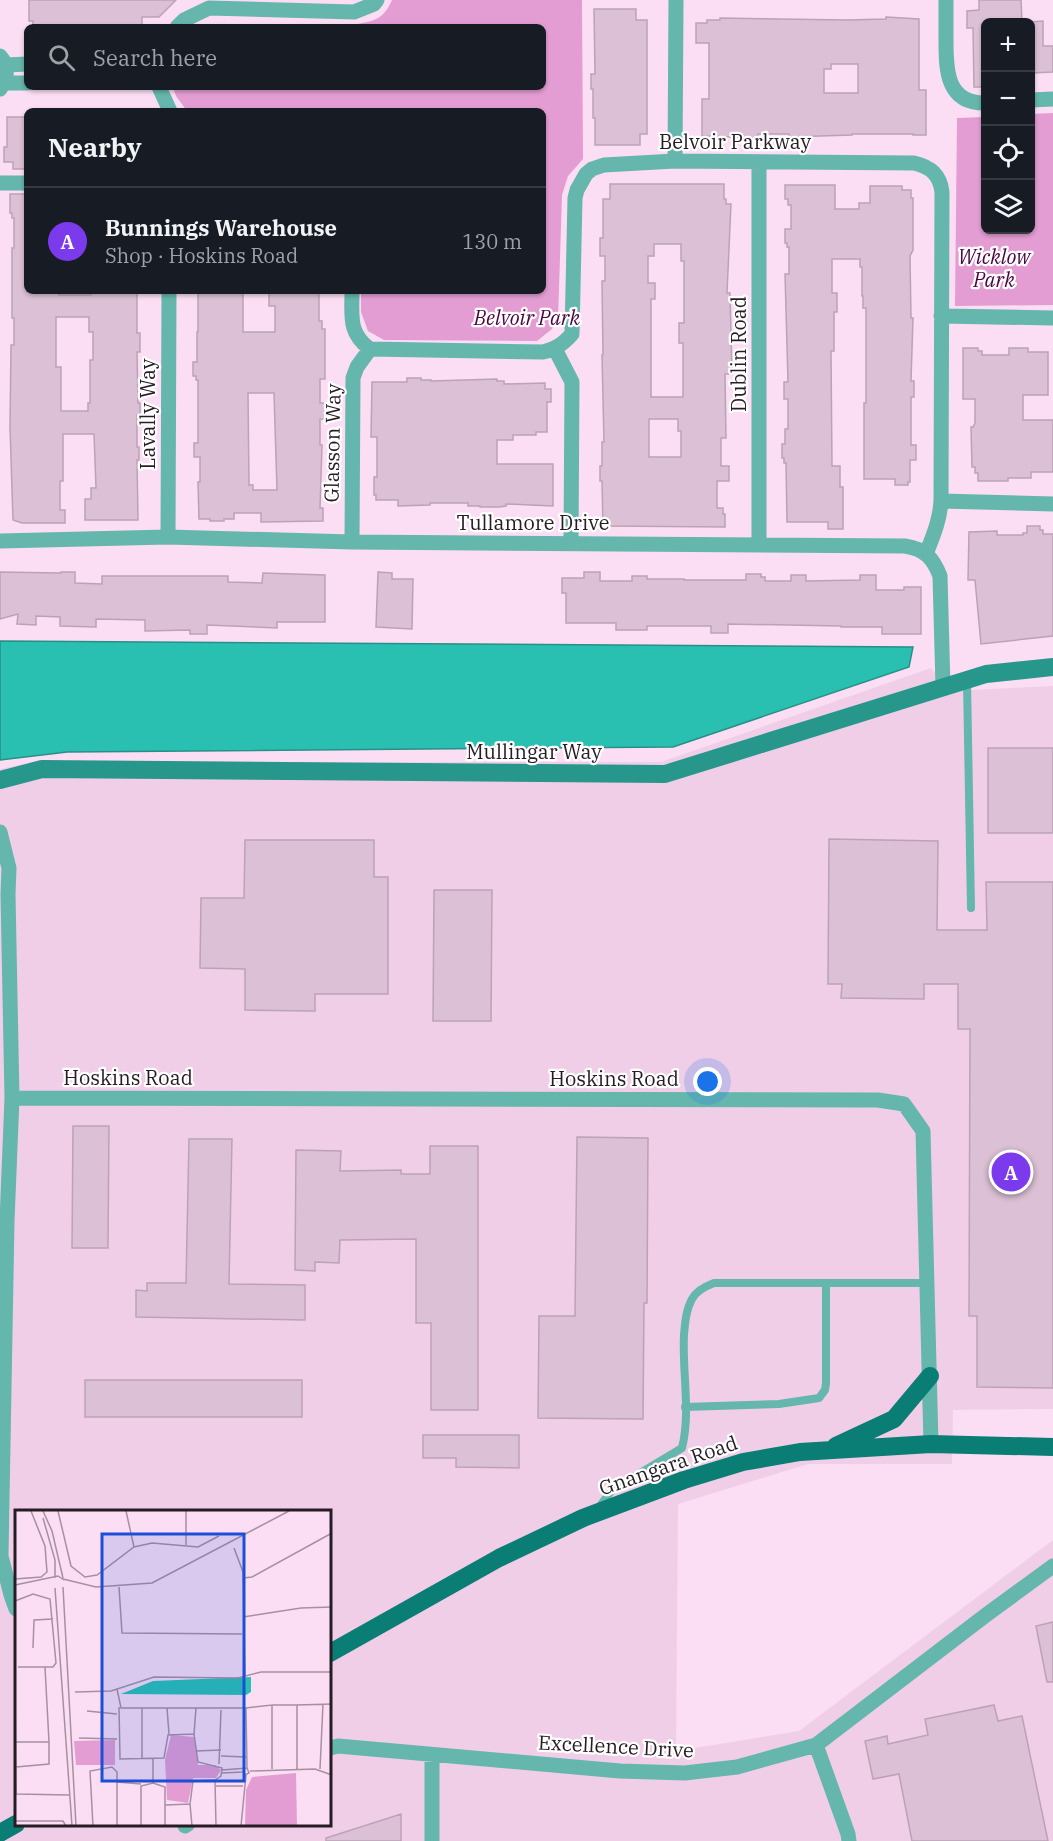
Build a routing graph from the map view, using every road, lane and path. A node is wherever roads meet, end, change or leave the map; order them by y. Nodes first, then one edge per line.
1 (377, 0) edge
2 (676, 0) edge
3 (946, 0) edge
4 (208, 4) edge
5 (180, 24) edge
6 (3, 60) edge
7 (24, 64) edge
8 (24, 83) edge
9 (2, 86) edge
10 (160, 90) edge
11 (1053, 99) edge
12 (1035, 100) edge
13 (981, 102) edge
14 (169, 108) edge
15 (675, 161) junction
16 (759, 162) junction
17 (0, 183) edge
18 (24, 183) edge
19 (169, 294) edge
20 (352, 294) edge
21 (941, 316) junction
22 (1053, 318) edge
23 (370, 349) junction
24 (555, 349) junction
25 (941, 501) junction
26 (1053, 504) edge
27 (168, 537) junction
28 (0, 541) edge
29 (352, 542) junction
30 (571, 543) junction
31 (759, 545) junction
32 (926, 554) junction
33 (1053, 666) edge
34 (967, 680) junction
35 (943, 687) junction
36 (0, 780) edge
37 (0, 832) edge
38 (4, 889) edge
39 (970, 908) dead end
40 (12, 1098) junction
41 (3, 1222) edge
42 (826, 1283) junction
43 (927, 1283) junction
44 (930, 1376) junction
45 (685, 1407) junction
46 (932, 1444) junction
47 (1053, 1447) edge
48 (826, 1450) junction
49 (594, 1514) junction
50 (1, 1517) edge
51 (1053, 1566) edge
52 (15, 1606) edge
53 (332, 1652) edge
54 (816, 1745) junction
55 (332, 1748) edge
56 (432, 1755) junction
57 (15, 1825) edge
58 (0, 1833) edge
59 (432, 1841) edge
60 (849, 1841) edge

1 - 4 street
2 - 15 street
3 - 13 street
4 - 5 street
6 - 7 street
6 - 9 street
8 - 9 street
10 - 14 street
11 - 12 street
15 - 16 street, Belvoir Parkway
15 - 24 street, Belvoir Parkway
16 - 21 street, Belvoir Parkway
16 - 31 street, Dublin Road
17 - 18 street
19 - 27 street, Lavally Way
20 - 23 street
21 - 22 street
21 - 25 street, Belvoir Parkway
23 - 24 street
23 - 29 street, Glasson Way
24 - 30 street
25 - 26 street
25 - 32 street, Belvoir Parkway
27 - 28 street, Tullamore Drive
27 - 29 street, Tullamore Drive
29 - 30 street, Tullamore Drive
30 - 31 street, Tullamore Drive
31 - 32 street, Tullamore Drive
32 - 35 street
33 - 34 street, Mullingar Way
34 - 35 street, Mullingar Way
34 - 39 lane
35 - 36 street, Mullingar Way
37 - 38 street
38 - 40 street
40 - 41 street
40 - 43 street, Hoskins Road
41 - 50 street
42 - 43 lane
42 - 45 lane
42 - 45 lane
43 - 44 street, Hoskins Road
44 - 46 street, Hoskins Road
44 - 48 main road
45 - 49 lane
46 - 47 main road, Gnangara Road
46 - 48 main road, Gnangara Road
48 - 49 main road, Gnangara Road
49 - 53 main road, Gnangara Road
50 - 52 street
51 - 54 street, Excellence Drive
54 - 56 street, Excellence Drive
54 - 60 street
55 - 56 street, Excellence Drive
56 - 59 street
57 - 58 main road

